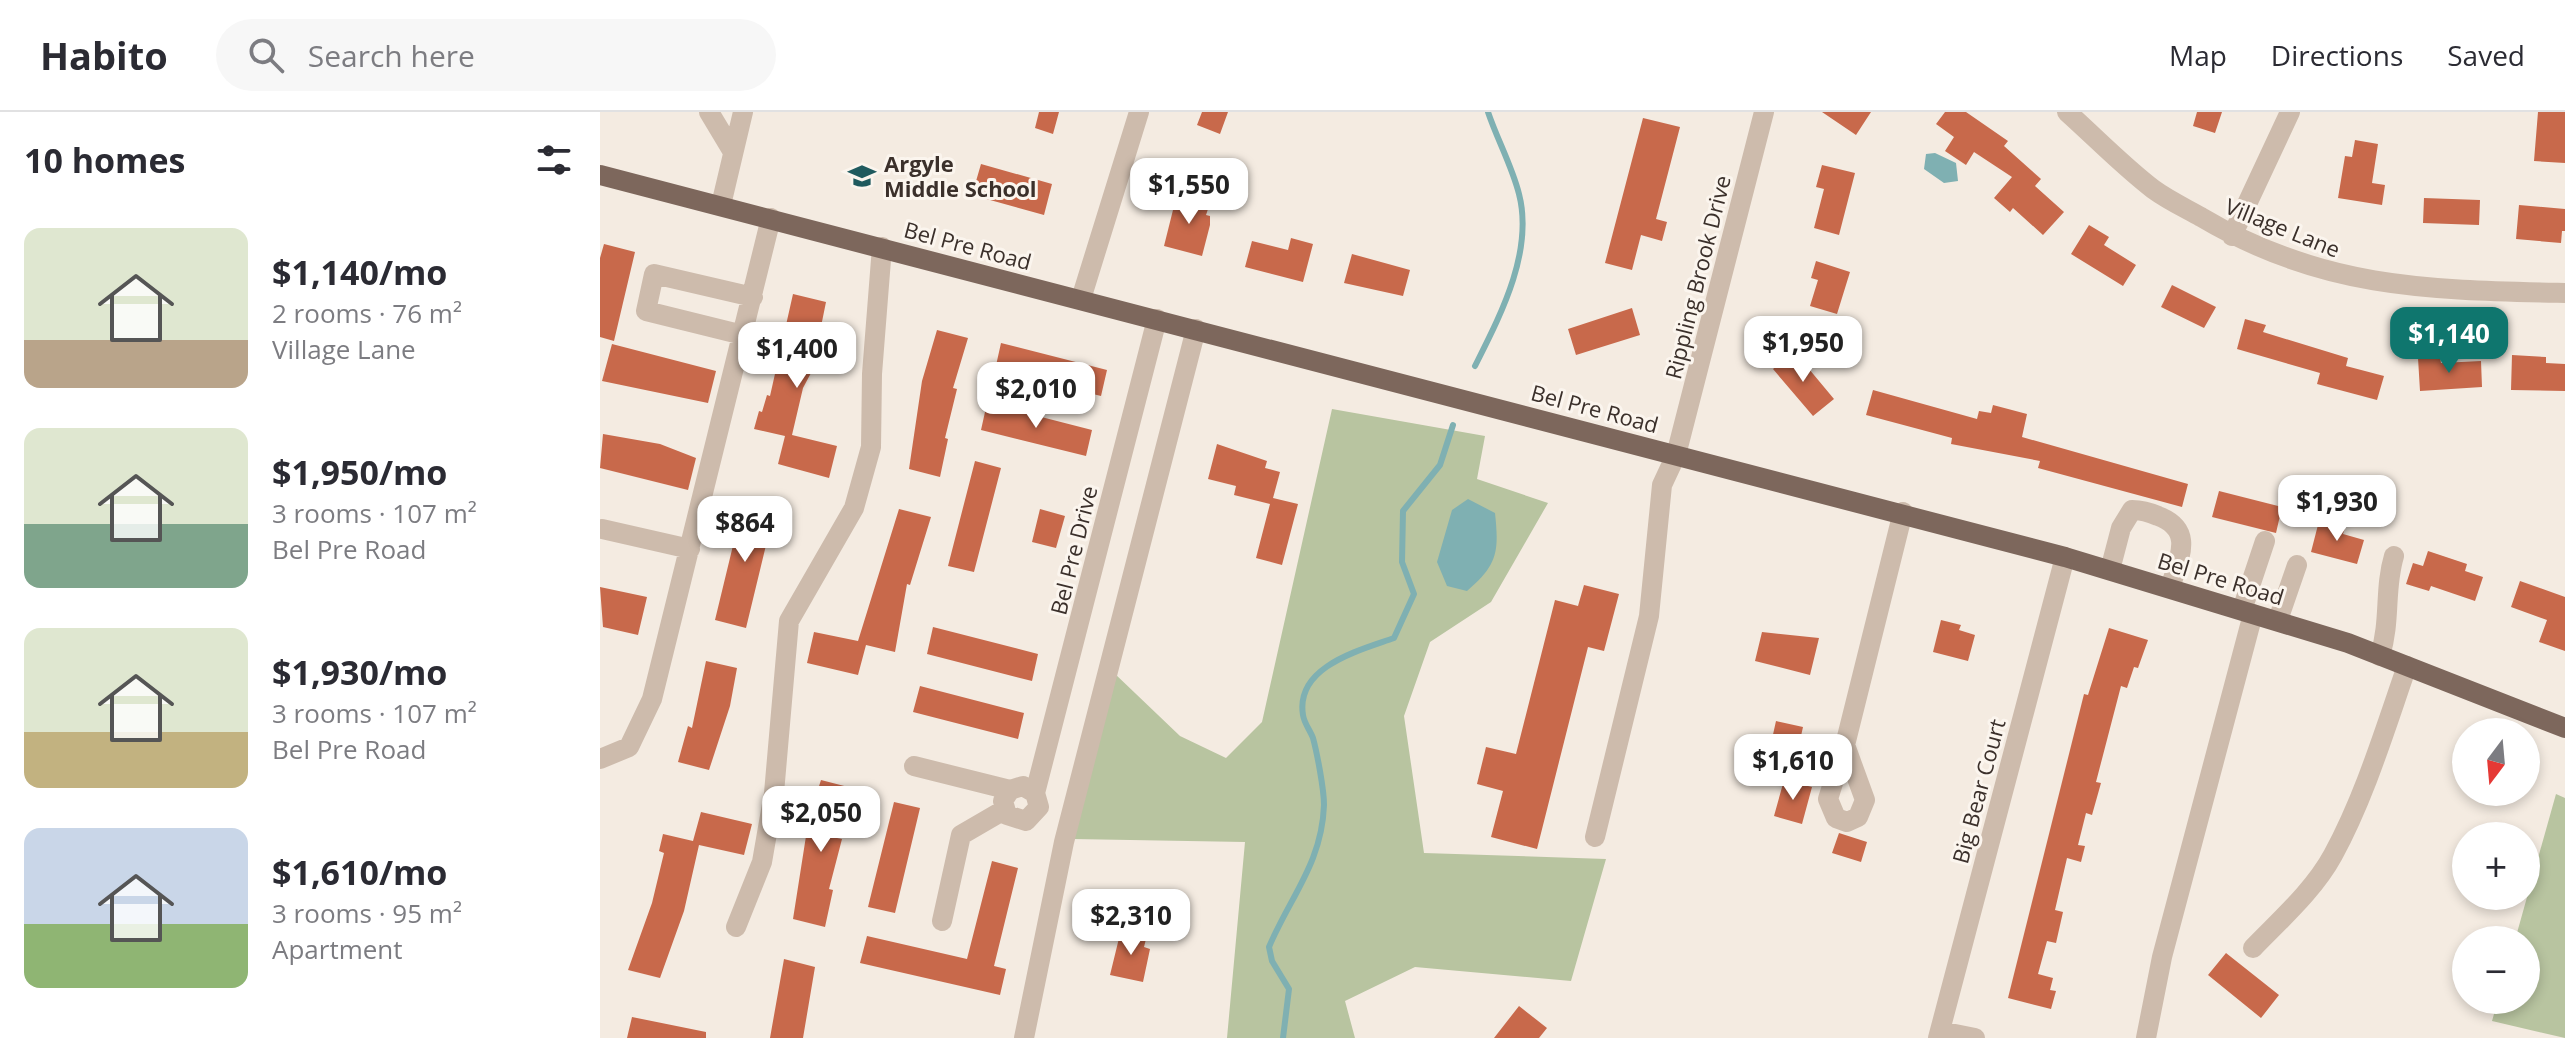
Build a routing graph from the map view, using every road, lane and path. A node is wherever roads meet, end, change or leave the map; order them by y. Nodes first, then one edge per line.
1 (709, 112) edge
2 (743, 112) edge
3 (1139, 112) edge
4 (1764, 112) edge
5 (2067, 112) edge
6 (2290, 112) edge
7 (733, 152) junction
8 (600, 175) edge
9 (721, 205) junction
10 (771, 218) junction
11 (2232, 236) junction
12 (882, 247) junction
13 (2565, 293) edge
14 (753, 297) junction
15 (1081, 299) junction
16 (1157, 319) junction
17 (1196, 329) junction
18 (743, 335) junction
19 (1676, 455) junction
20 (1903, 512) junction
21 (602, 529) dead end
22 (2265, 541) dead end
23 (690, 549) junction
24 (2394, 556) dead end
25 (2065, 557) junction
26 (2297, 565) dead end
27 (2110, 570) junction
28 (2170, 588) junction
29 (2248, 612) junction
30 (2278, 620) junction
31 (2380, 656) junction
32 (2407, 666) junction
33 (2565, 728) edge
34 (1845, 745) dead end
35 (600, 759) edge
36 (914, 766) dead end
37 (1010, 790) junction
38 (1035, 793) junction
39 (1004, 810) junction
40 (1595, 837) dead end
41 (942, 921) dead end
42 (736, 927) dead end
43 (2253, 948) dead end
44 (1939, 1034) edge
45 (1024, 1038) edge
46 (1975, 1038) edge
47 (2146, 1038) edge

1 - 7 street
2 - 7 street
3 - 15 street
4 - 19 street, Rippling Brook Drive
5 - 11 street, Village Lane
6 - 11 street
7 - 9 street
8 - 9 main road, Bel Pre Road
9 - 10 main road, Bel Pre Road
10 - 12 main road, Bel Pre Road
10 - 14 street
11 - 13 street, Village Lane
12 - 15 main road, Bel Pre Road
12 - 42 street
14 - 18 street
14 - 18 street
15 - 16 main road, Bel Pre Road
16 - 17 main road, Bel Pre Road
16 - 38 street, Bel Pre Drive
17 - 19 main road, Bel Pre Road
17 - 45 street
18 - 23 street
19 - 20 main road, Bel Pre Road
19 - 40 street, Rippling Brook Drive
20 - 25 main road, Bel Pre Road
20 - 34 street
21 - 23 street
22 - 29 street
23 - 35 street
24 - 31 street
25 - 27 main road, Bel Pre Road
25 - 44 street, Big Bear Court
26 - 30 street
27 - 28 main road, Bel Pre Road
27 - 28 street
28 - 29 main road, Bel Pre Road
29 - 30 main road, Bel Pre Road
29 - 47 street
30 - 31 main road, Bel Pre Road
31 - 32 main road, Bel Pre Road
32 - 33 main road, Bel Pre Road
32 - 43 street
36 - 37 street
37 - 38 street
37 - 39 street
38 - 39 street, Bel Pre Drive
39 - 41 street
44 - 46 street

